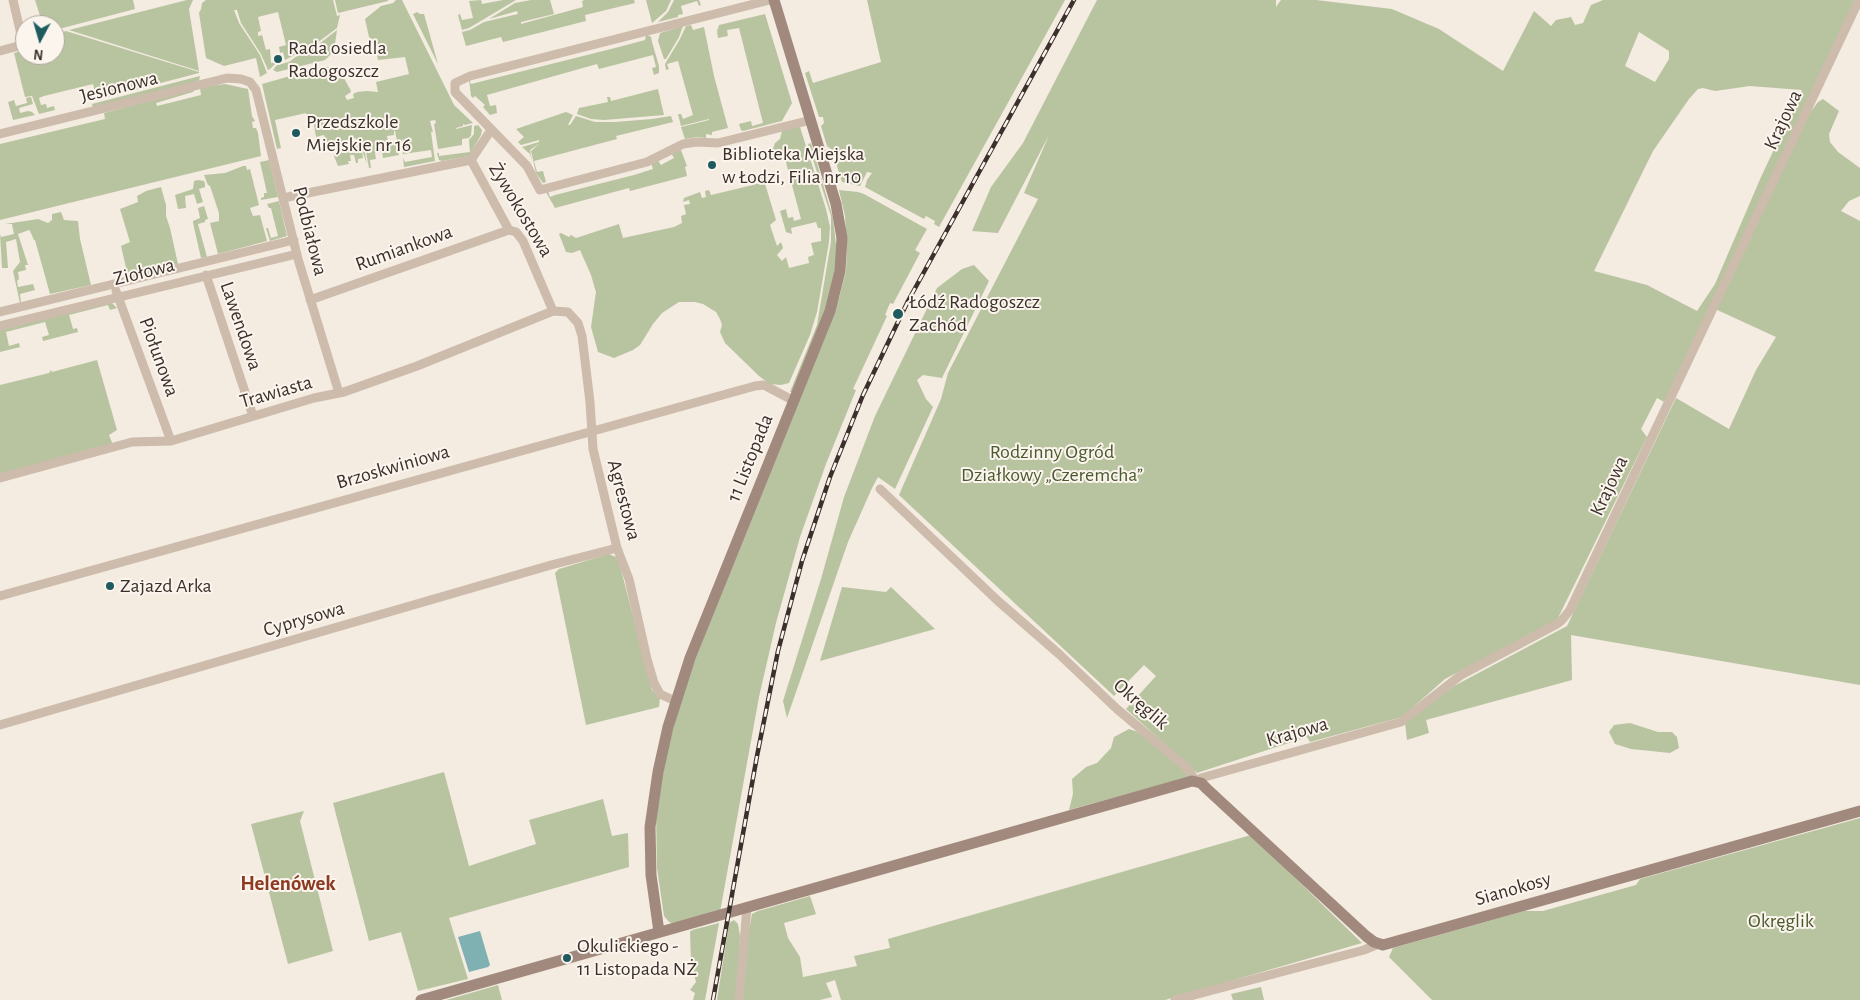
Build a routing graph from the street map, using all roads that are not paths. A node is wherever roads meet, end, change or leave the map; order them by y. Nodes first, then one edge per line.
1 (12, 0) edge
2 (772, 0) edge
3 (1858, 0) edge
4 (0, 51) edge
5 (246, 80) joint
6 (811, 120) junction
7 (491, 130) junction
8 (0, 134) edge
9 (471, 160) junction
10 (283, 198) junction
11 (509, 230) junction
12 (294, 240) junction
13 (297, 254) junction
14 (206, 275) junction
15 (112, 285) junction
16 (119, 296) junction
17 (310, 300) junction
18 (553, 311) junction
19 (0, 312) edge
20 (0, 326) edge
21 (340, 393) junction
22 (794, 401) junction
23 (254, 416) junction
24 (592, 430) junction
25 (171, 441) junction
26 (0, 478) edge
27 (880, 489) dead end
28 (617, 548) junction
29 (0, 596) edge
30 (675, 701) junction
31 (0, 726) edge
32 (1196, 781) junction
33 (1860, 811) edge
34 (747, 908) junction
35 (659, 932) junction
36 (1378, 944) junction
37 (421, 1000) edge
38 (739, 1000) edge
39 (1175, 1000) edge

1 - 4 street
2 - 6 street, 11 Listopada
2 - 7 street
3 - 32 street, Krajowa
5 - 8 street, Jesionowa
5 - 10 street, Podbiałowa
6 - 7 street
6 - 22 street, 11 Listopada
7 - 9 street, Żywokostowa
9 - 10 street
9 - 11 street, Żywokostowa
10 - 12 street, Podbiałowa
11 - 17 street, Rumiankowa
11 - 18 street, Żywokostowa
12 - 13 street, Podbiałowa
12 - 15 street, Ziołowa
13 - 14 street, Ziołowa
13 - 17 street, Podbiałowa
14 - 16 street, Ziołowa
14 - 23 street, Lawendowa
15 - 16 street, Piołunowa
15 - 19 street, Ziołowa
16 - 20 street, Ziołowa
16 - 25 street, Piołunowa
17 - 21 street, Podbiałowa
18 - 21 street, Trawiasta
18 - 24 street, Agrestowa
21 - 23 street, Trawiasta
22 - 24 street, Brzoskwiniowa
22 - 30 street, 11 Listopada
23 - 25 street, Trawiasta
24 - 28 street, Agrestowa
24 - 29 street, Brzoskwiniowa
25 - 26 street, Trawiasta
27 - 32 street, Okręglik
28 - 30 street, Agrestowa
28 - 31 street, Cyprysowa
30 - 35 street, 11 Listopada
32 - 34 street
32 - 36 street, Okręglik
33 - 36 street, Sianokosy
34 - 35 street
34 - 38 street
35 - 37 street
36 - 39 street, Sianokosy

